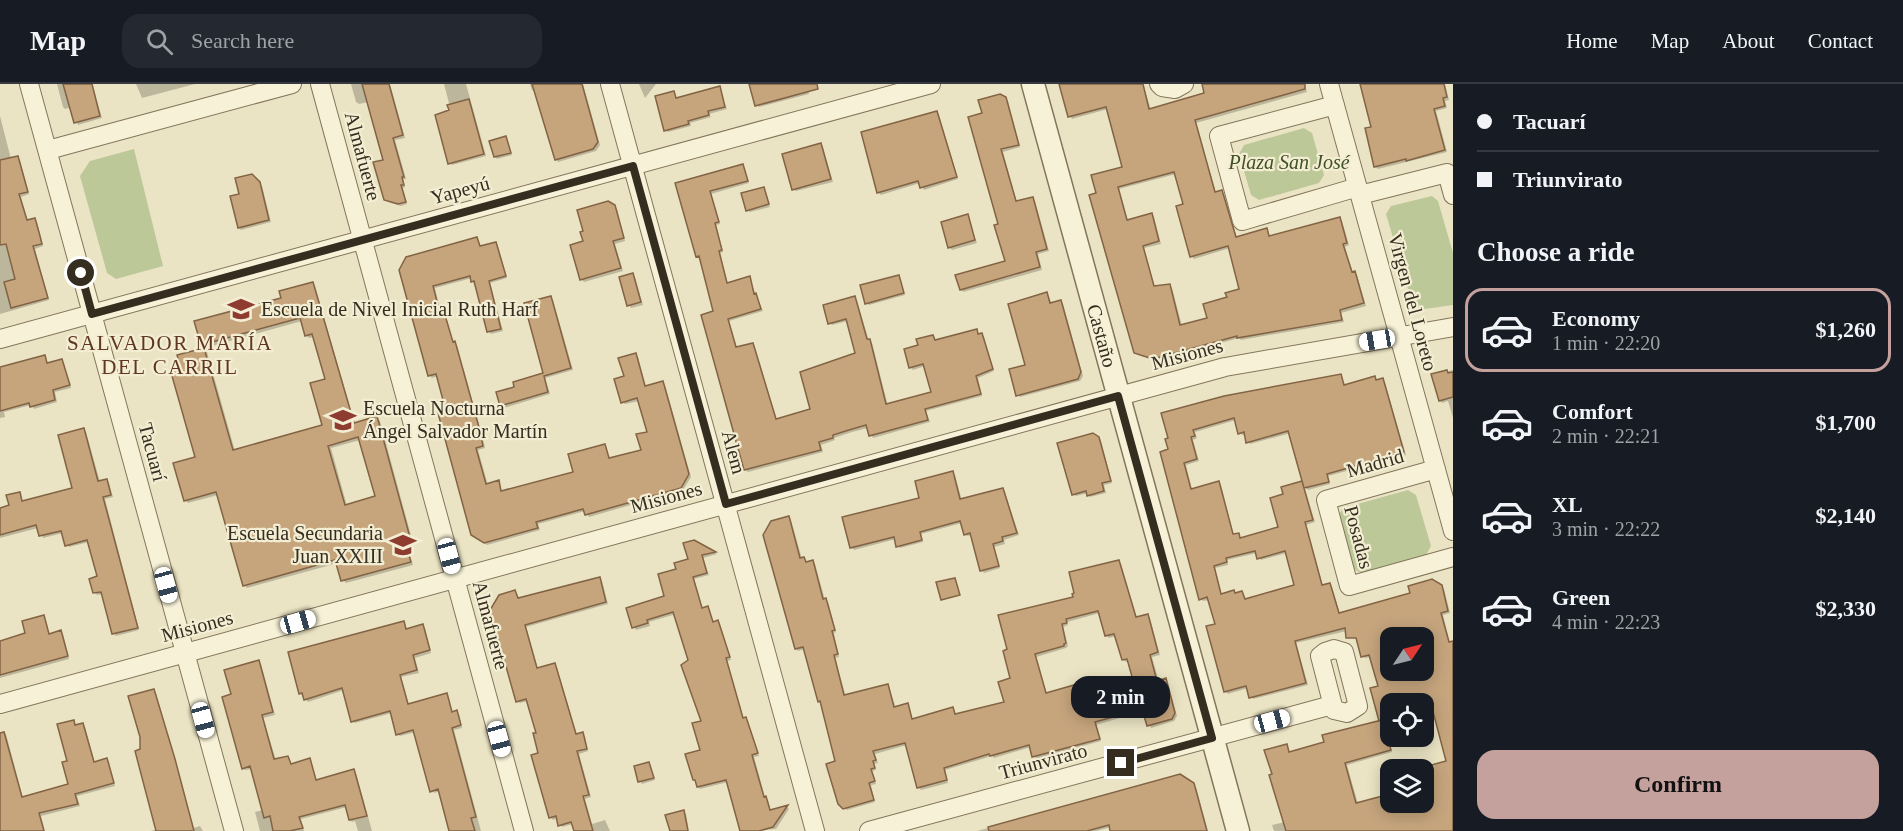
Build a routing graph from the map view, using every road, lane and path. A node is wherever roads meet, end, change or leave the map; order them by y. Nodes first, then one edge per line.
1 (29, 84) edge
2 (292, 84) edge
3 (320, 84) edge
4 (610, 84) edge
5 (931, 84) edge
6 (1033, 84) edge
7 (1159, 84) edge
8 (1184, 84) edge
9 (1329, 84) edge
10 (1335, 105) junction
11 (48, 150) junction
12 (633, 166) junction
13 (1359, 191) junction
14 (1453, 195) edge
15 (362, 240) junction
16 (92, 314) junction
17 (1453, 327) edge
18 (1399, 337) junction
19 (0, 339) edge
20 (1118, 396) junction
21 (1436, 469) junction
22 (1326, 500) joint
23 (726, 504) junction
24 (1453, 531) edge
25 (1453, 557) edge
26 (455, 579) junction
27 (185, 653) junction
28 (0, 704) edge
29 (1332, 705) dead end
30 (1212, 738) junction
31 (234, 831) edge
32 (524, 831) edge
33 (815, 831) edge
34 (869, 831) edge
35 (1238, 831) edge

1 - 11 street, Tacuarí
2 - 11 street
3 - 15 street, Almafuerte
4 - 12 street, Alem
5 - 12 street, Yapeyú
6 - 20 street, Castaño
7 - 8 street
9 - 10 street, Virgen del Loreto
10 - 13 street, Virgen del Loreto
10 - 13 street
11 - 16 street, Tacuarí
12 - 15 street, Yapeyú
12 - 23 street, Alem
13 - 14 street
13 - 18 street, Virgen del Loreto
15 - 16 street, Yapeyú
15 - 26 street, Almafuerte
16 - 19 street, Yapeyú
16 - 27 street, Tacuarí
17 - 18 street, Misiones
18 - 20 street, Misiones
18 - 21 street, Virgen del Loreto
20 - 23 street, Misiones
20 - 30 street, Castaño
21 - 22 street, Madrid
21 - 24 street, Virgen del Loreto
22 - 25 street, Posadas
23 - 26 street, Misiones
23 - 33 street, Alem
26 - 27 street, Misiones
26 - 32 street, Almafuerte
27 - 28 street, Misiones
27 - 31 street, Tacuarí
29 - 30 street, Triunvirato
30 - 34 street, Triunvirato
30 - 35 street, Castaño

